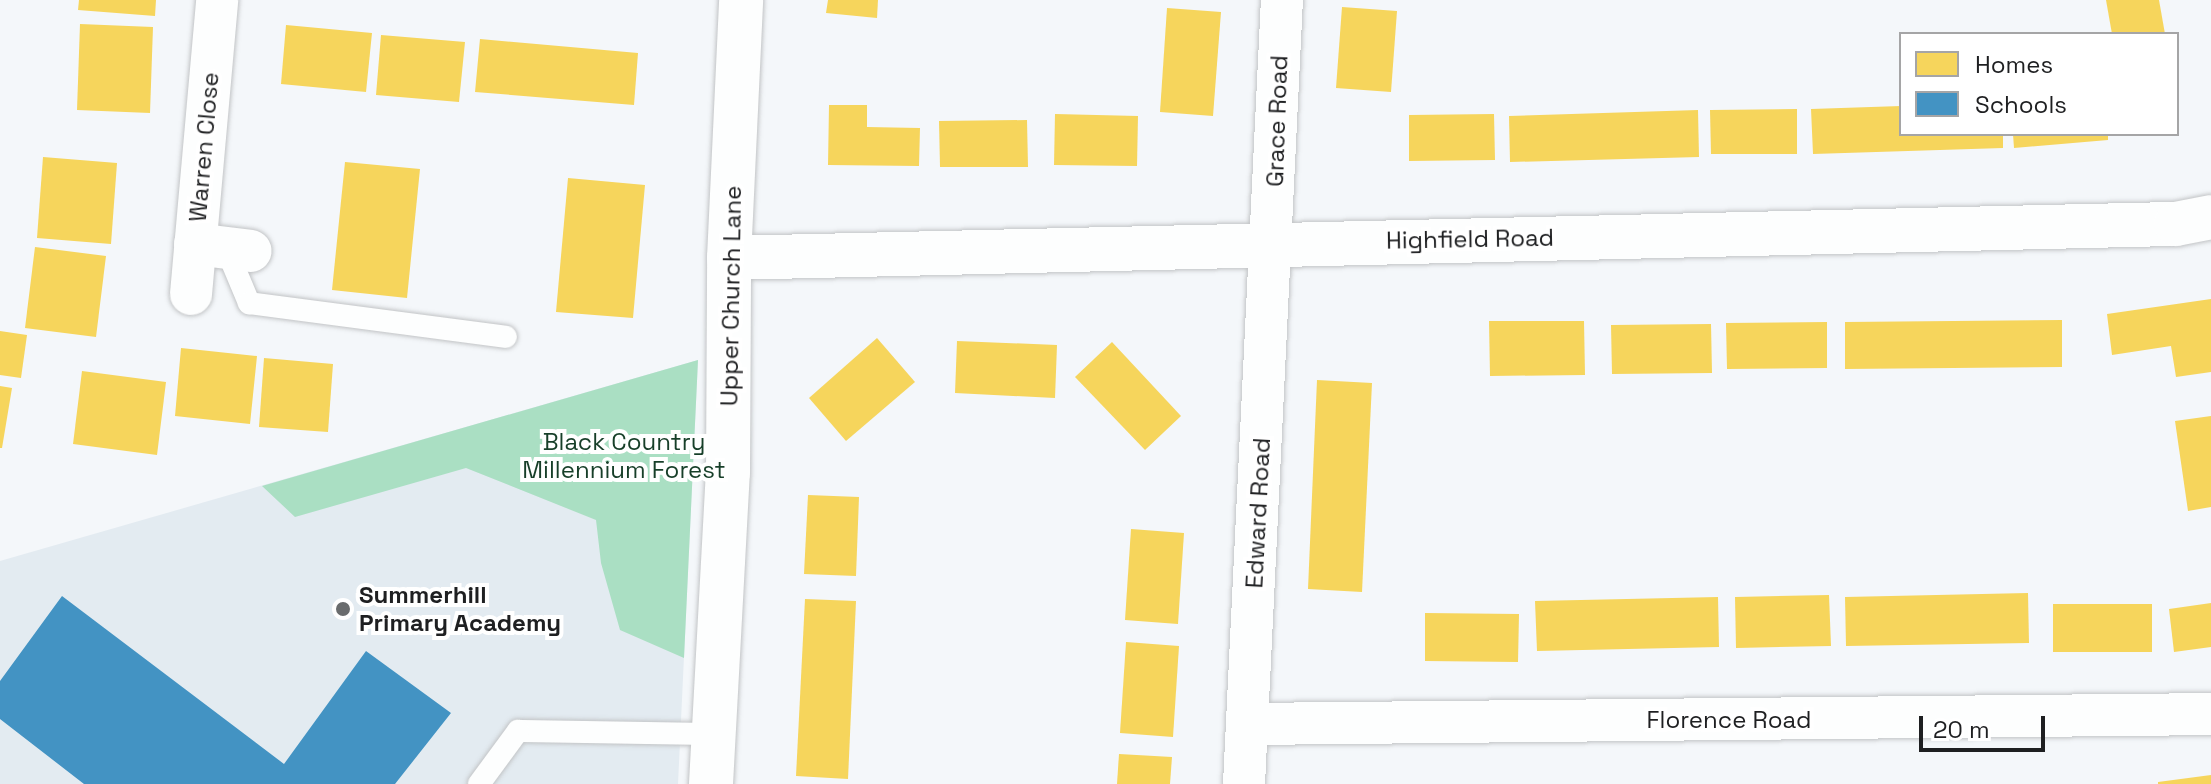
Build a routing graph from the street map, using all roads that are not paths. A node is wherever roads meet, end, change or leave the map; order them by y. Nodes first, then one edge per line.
1 (217, 0) edge
2 (741, 0) edge
3 (1282, 0) edge
4 (2211, 217) edge
5 (1272, 243) junction
6 (224, 248) junction
7 (729, 258) junction
8 (191, 294) dead end
9 (506, 337) dead end
10 (2211, 714) edge
11 (1247, 724) junction
12 (518, 731) junction
13 (713, 734) junction
14 (479, 784) edge
15 (497, 784) edge
16 (711, 784) edge
17 (1244, 784) edge

1 - 6 street, Warren Close
2 - 7 street, Upper Church Lane
3 - 5 street, Grace Road
4 - 5 street, Highfield Road
5 - 7 street, Highfield Road
5 - 11 street, Edward Road
6 - 8 street, Warren Close
6 - 9 lane
7 - 13 street, Upper Church Lane
10 - 11 street, Florence Road
11 - 17 street, Edward Road
12 - 13 lane
12 - 14 lane
12 - 15 lane
13 - 16 street, Upper Church Lane

